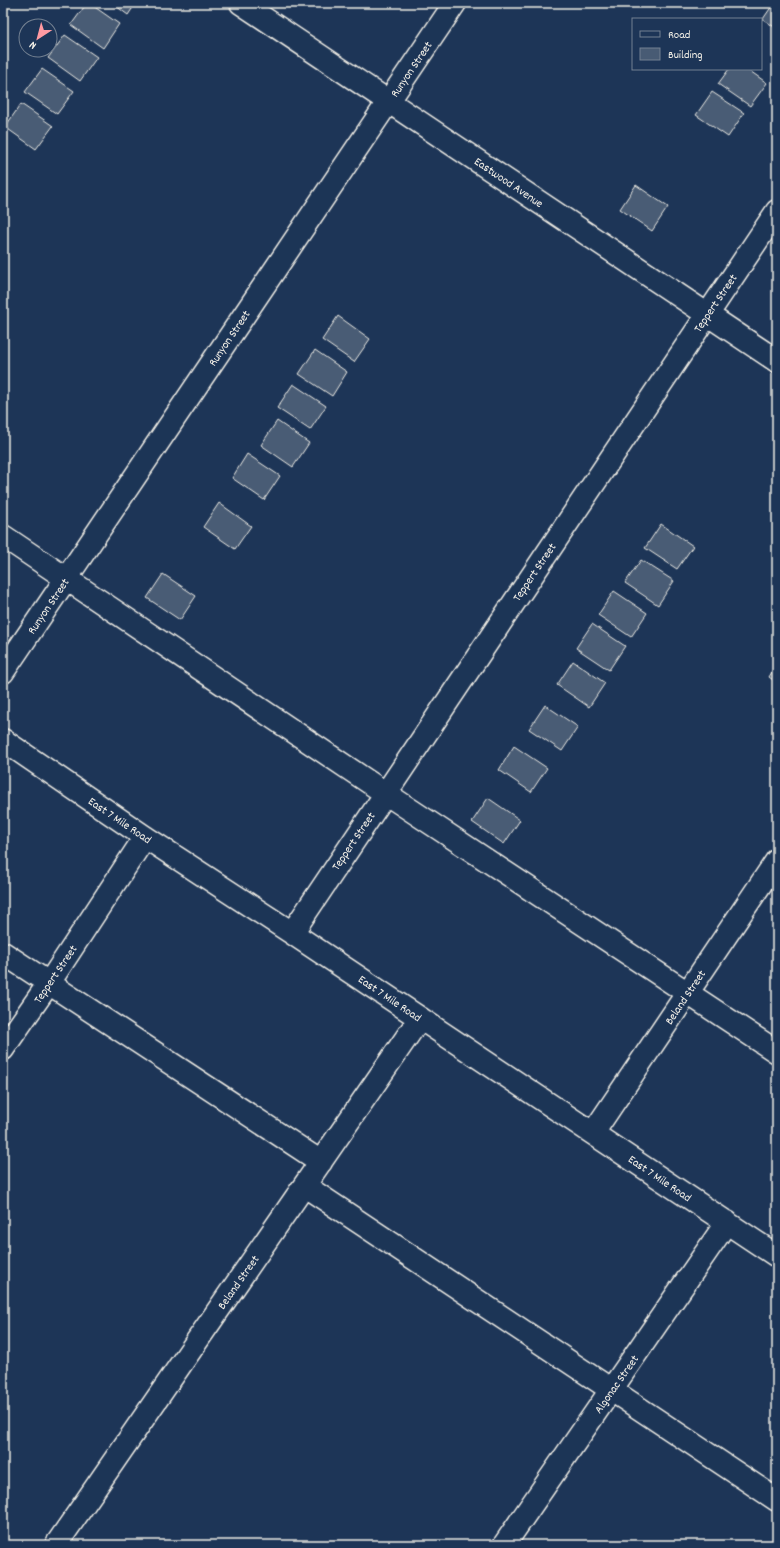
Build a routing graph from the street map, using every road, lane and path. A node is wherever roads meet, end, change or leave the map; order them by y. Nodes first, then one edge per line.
1 (241, 3) edge
2 (455, 3) edge
3 (388, 102) junction
4 (777, 212) edge
5 (707, 315) junction
6 (777, 361) edge
7 (3, 536) edge
8 (67, 578) junction
9 (3, 672) edge
10 (3, 740) edge
11 (385, 793) junction
12 (145, 837) junction
13 (777, 860) edge
14 (292, 933) junction
15 (3, 953) edge
16 (49, 983) junction
17 (687, 994) junction
18 (420, 1018) junction
19 (3, 1049) edge
20 (777, 1052) edge
21 (593, 1134) junction
22 (321, 1162) junction
23 (305, 1186) junction
24 (727, 1222) junction
25 (777, 1256) edge
26 (612, 1390) junction
27 (777, 1500) edge
28 (56, 1545) edge
29 (504, 1545) edge

1 - 3 street, Eastwood Avenue
2 - 3 street, Runyon Street
3 - 5 street, Eastwood Avenue
3 - 8 street, Runyon Street
4 - 5 street, Teppert Street
5 - 6 street, Eastwood Avenue
5 - 11 street, Teppert Street
7 - 8 street
8 - 9 street, Runyon Street
8 - 11 street
10 - 12 street, East 7 Mile Road
11 - 14 street, Teppert Street
11 - 17 street
12 - 14 street, East 7 Mile Road
12 - 16 street, Teppert Street
13 - 17 street, Beland Street
14 - 18 street, East 7 Mile Road
15 - 16 street
16 - 19 street, Teppert Street
16 - 22 street
17 - 20 street
17 - 21 street, Beland Street
18 - 21 street, East 7 Mile Road
18 - 22 street, Beland Street
21 - 24 street, East 7 Mile Road
22 - 23 street, Beland Street
23 - 26 street
23 - 28 street, Beland Street
24 - 25 street, East 7 Mile Road
24 - 26 street, Algonac Street
26 - 27 street
26 - 29 street, Algonac Street

